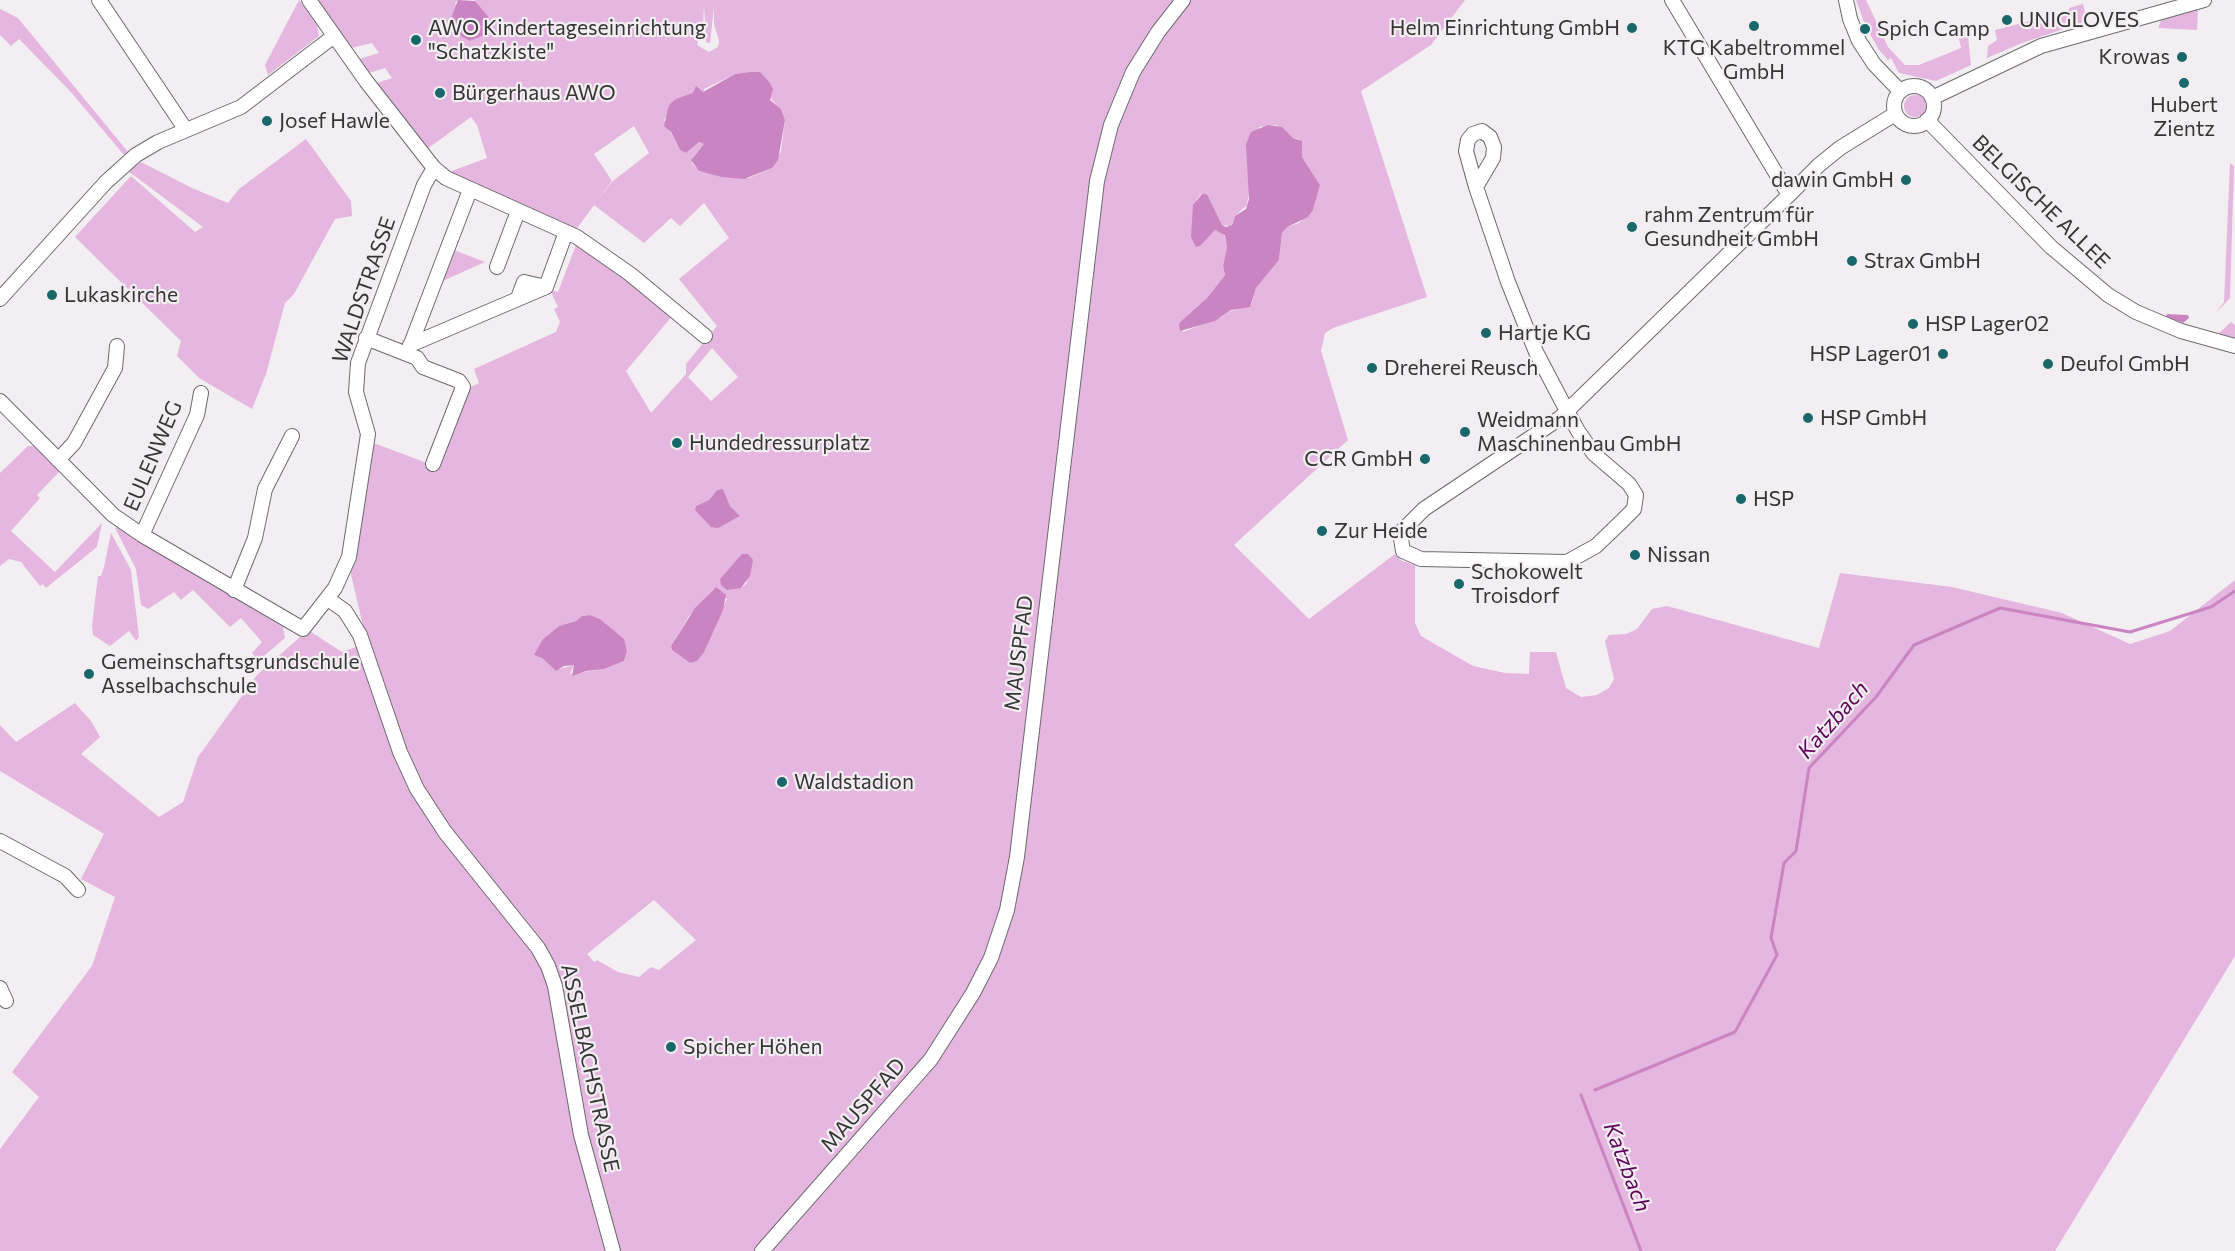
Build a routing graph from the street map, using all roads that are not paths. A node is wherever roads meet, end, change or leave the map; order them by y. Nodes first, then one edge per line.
1 (99, 0) edge
2 (309, 0) edge
3 (1182, 0) edge
4 (1672, 0) edge
5 (1846, 0) edge
6 (2205, 0) edge
7 (334, 36) junction
8 (1900, 91) junction
9 (1932, 98) junction
10 (1895, 114) junction
11 (1927, 120) junction
12 (186, 130) junction
13 (434, 168) junction
14 (1476, 188) dead end
15 (470, 190) junction
16 (1789, 195) junction
17 (518, 211) junction
18 (566, 232) junction
19 (497, 267) dead end
20 (0, 299) edge
21 (705, 336) dead end
22 (366, 338) junction
23 (117, 346) dead end
24 (2234, 347) edge
25 (409, 350) junction
26 (201, 393) dead end
27 (0, 401) edge
28 (1566, 411) junction
29 (292, 436) dead end
30 (58, 460) junction
31 (433, 464) dead end
32 (142, 535) junction
33 (234, 590) junction
34 (328, 599) junction
35 (0, 841) edge
36 (78, 890) dead end
37 (613, 1251) edge
38 (762, 1251) edge

1 - 12 street
2 - 7 street
3 - 38 street, MAUSPFAD
4 - 16 street
5 - 8 street
6 - 9 street
7 - 12 street
7 - 13 street
8 - 9 street
8 - 10 street
9 - 11 street
10 - 11 street
10 - 16 street
11 - 24 street, BELGISCHE ALLEE
12 - 20 street
13 - 15 street
13 - 22 street, WALDSTRASSE
14 - 28 street
15 - 17 street
15 - 25 street
16 - 28 street
17 - 18 street
17 - 19 street
18 - 21 street
18 - 25 street
22 - 25 street
22 - 34 street, WALDSTRASSE
23 - 30 street
25 - 31 street
26 - 32 street, EULENWEG
27 - 30 street
28 - 28 street
29 - 33 street
30 - 32 street
32 - 33 street
33 - 34 street, WALDSTRASSE
34 - 37 street, ASSELBACHSTRASSE
35 - 36 street

